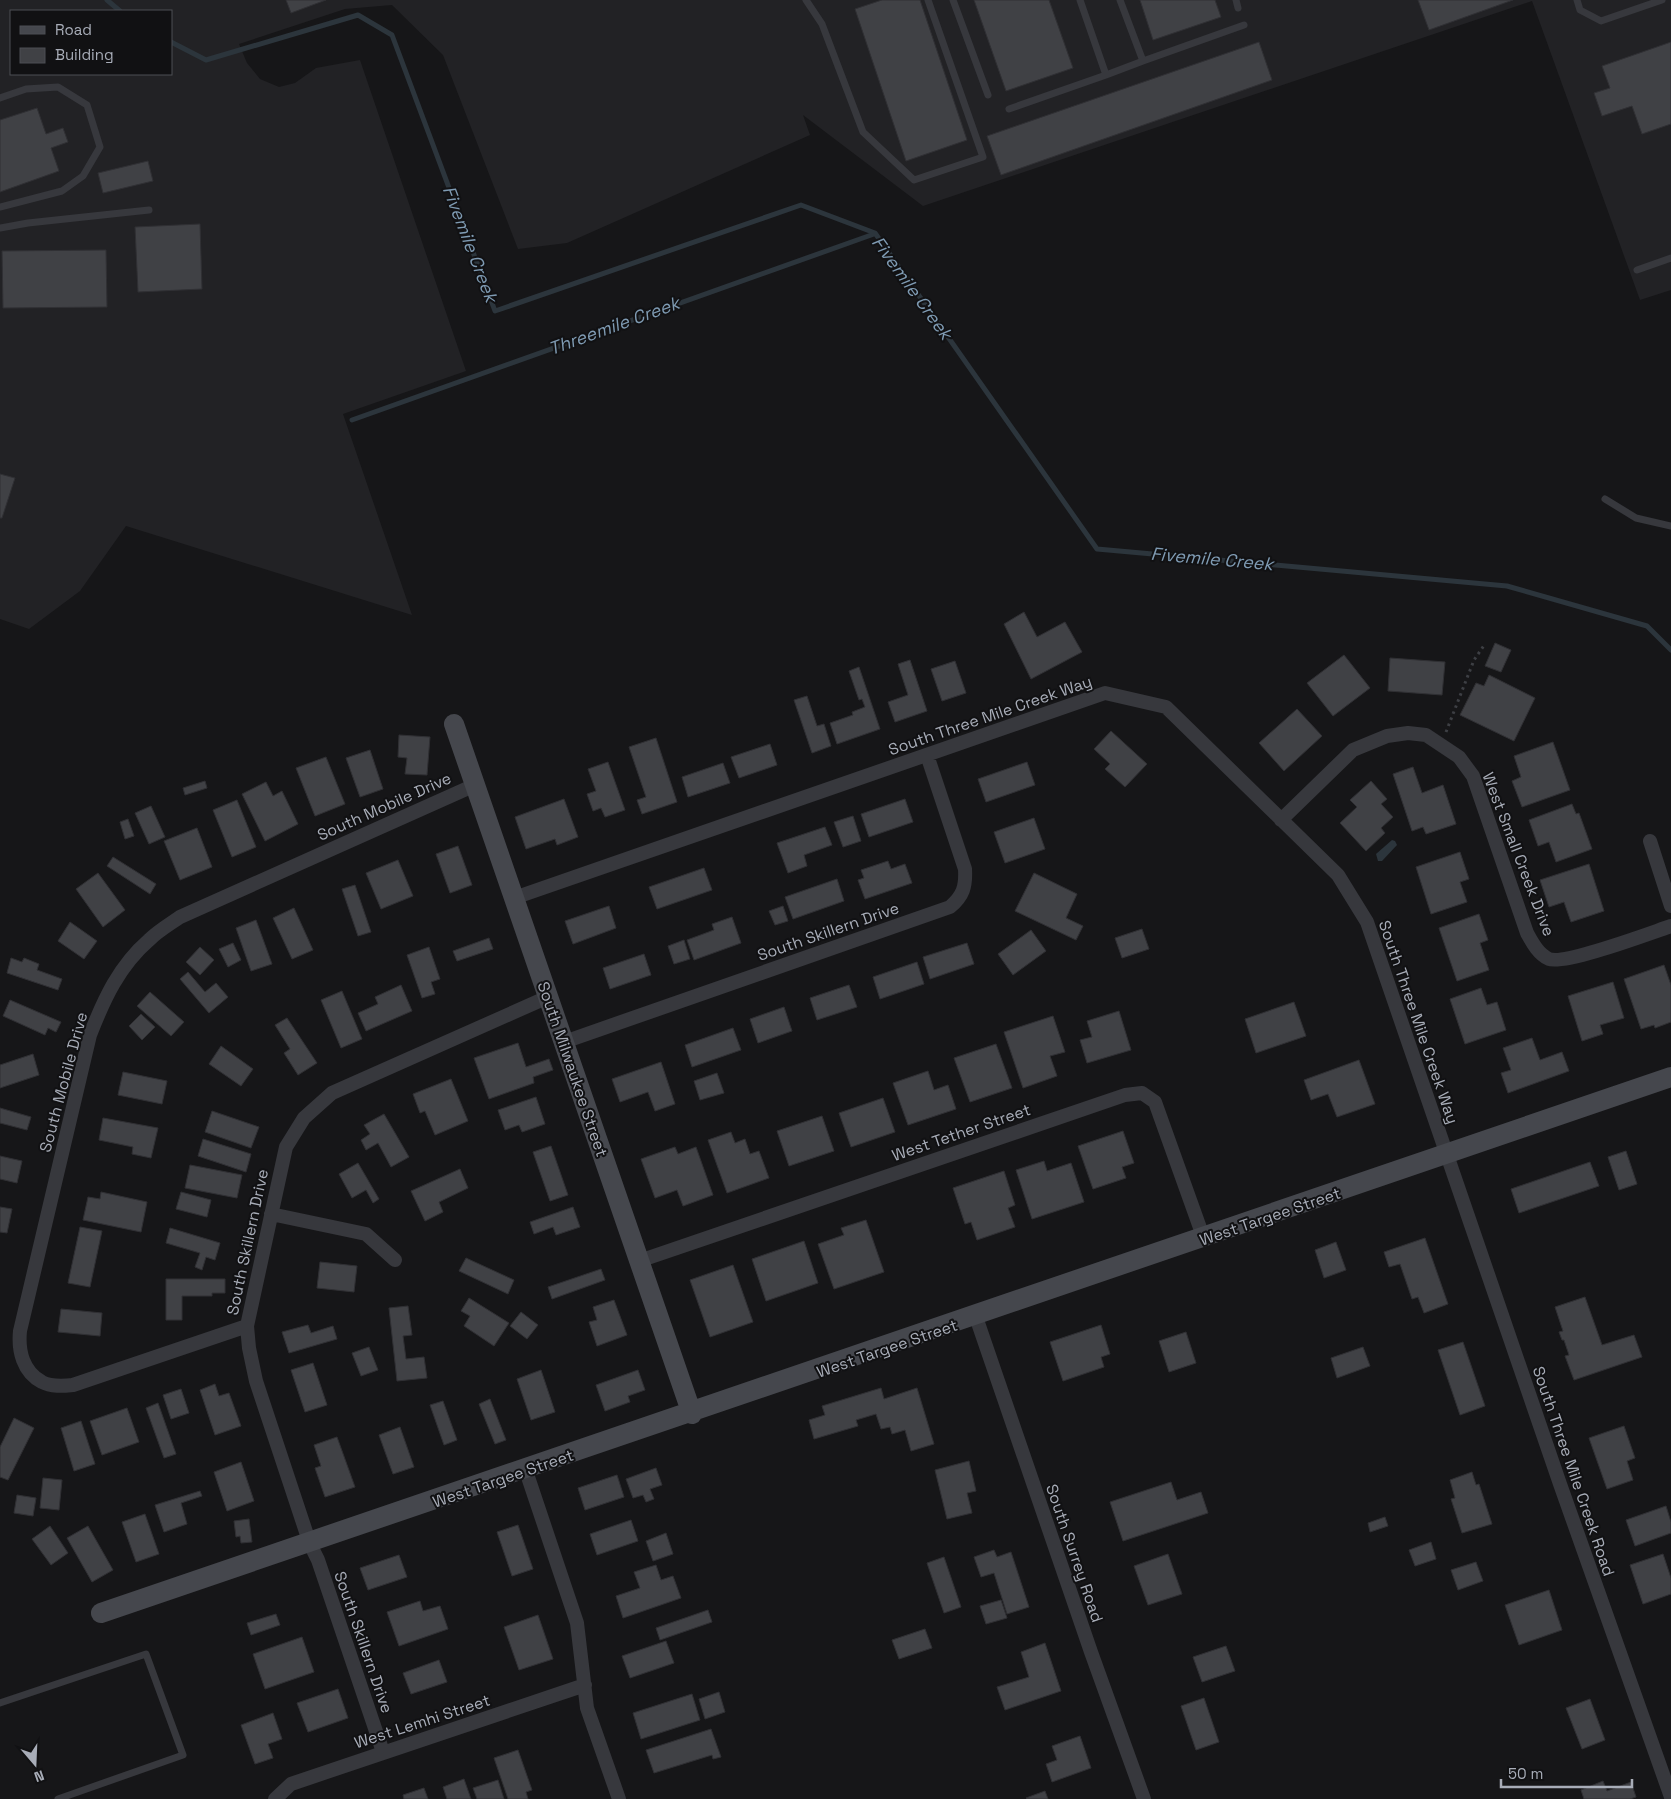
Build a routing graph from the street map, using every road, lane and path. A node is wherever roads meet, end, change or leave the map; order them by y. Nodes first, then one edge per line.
1 (806, 0) edge
2 (928, 0) edge
3 (953, 0) edge
4 (1080, 0) edge
5 (1120, 0) edge
6 (1236, 0) edge
7 (1577, 0) edge
8 (1662, 0) edge
9 (1238, 8) dead end
10 (1244, 26) dead end
11 (1143, 60) junction
12 (1106, 74) junction
13 (988, 94) dead end
14 (0, 98) edge
15 (1010, 110) dead end
16 (0, 207) edge
17 (149, 210) dead end
18 (0, 228) edge
19 (1671, 258) edge
20 (1637, 270) dead end
21 (1605, 499) dead end
22 (1671, 526) edge
23 (1485, 644) dead end
24 (454, 724) dead end
25 (1442, 744) junction
26 (927, 755) junction
27 (475, 785) junction
28 (1281, 820) junction
29 (1650, 841) dead end
30 (514, 898) junction
31 (1671, 906) edge
32 (1671, 926) edge
33 (548, 997) junction
34 (564, 1042) junction
35 (1671, 1077) edge
36 (1447, 1155) junction
37 (271, 1214) junction
38 (1204, 1239) junction
39 (395, 1260) dead end
40 (640, 1260) junction
41 (976, 1317) junction
42 (247, 1326) junction
43 (692, 1414) junction
44 (526, 1471) junction
45 (310, 1544) junction
46 (101, 1613) dead end
47 (585, 1685) junction
48 (0, 1703) edge
49 (383, 1752) junction
50 (1671, 1798) edge
51 (58, 1799) edge
52 (275, 1799) edge
53 (618, 1799) edge
54 (1144, 1799) edge

1 - 2 lane
3 - 13 lane
4 - 12 lane
5 - 11 lane
6 - 9 lane
7 - 8 lane
10 - 11 lane
11 - 12 lane
12 - 15 lane
14 - 16 lane
17 - 18 lane
19 - 20 lane
21 - 22 lane
23 - 25 path
24 - 27 street, South Milwaukee Street
25 - 28 street, West Small Creek Drive
25 - 32 street, West Small Creek Drive
26 - 28 street, South Three Mile Creek Way
26 - 30 street, South Three Mile Creek Way
26 - 34 street, South Skillern Drive
27 - 30 street, South Milwaukee Street
27 - 42 street, South Mobile Drive
28 - 36 street, South Three Mile Creek Way
29 - 31 street
30 - 33 street, South Milwaukee Street
33 - 34 street, South Milwaukee Street
33 - 37 street, South Skillern Drive
34 - 40 street, South Milwaukee Street
35 - 36 street, West Targee Street
36 - 38 street, West Targee Street
36 - 50 street, South Three Mile Creek Road
37 - 39 street
37 - 42 street, South Skillern Drive
38 - 40 street, West Tether Street
38 - 41 street, West Targee Street
40 - 43 street, South Milwaukee Street
41 - 43 street, West Targee Street
41 - 54 street, South Surrey Road
42 - 45 street, South Skillern Drive
43 - 44 street, West Targee Street
44 - 45 street, West Targee Street
44 - 47 street
45 - 46 street, West Targee Street
45 - 49 street, South Skillern Drive
47 - 49 street, West Lemhi Street
47 - 53 street
48 - 51 lane
49 - 52 street, West Lemhi Street

